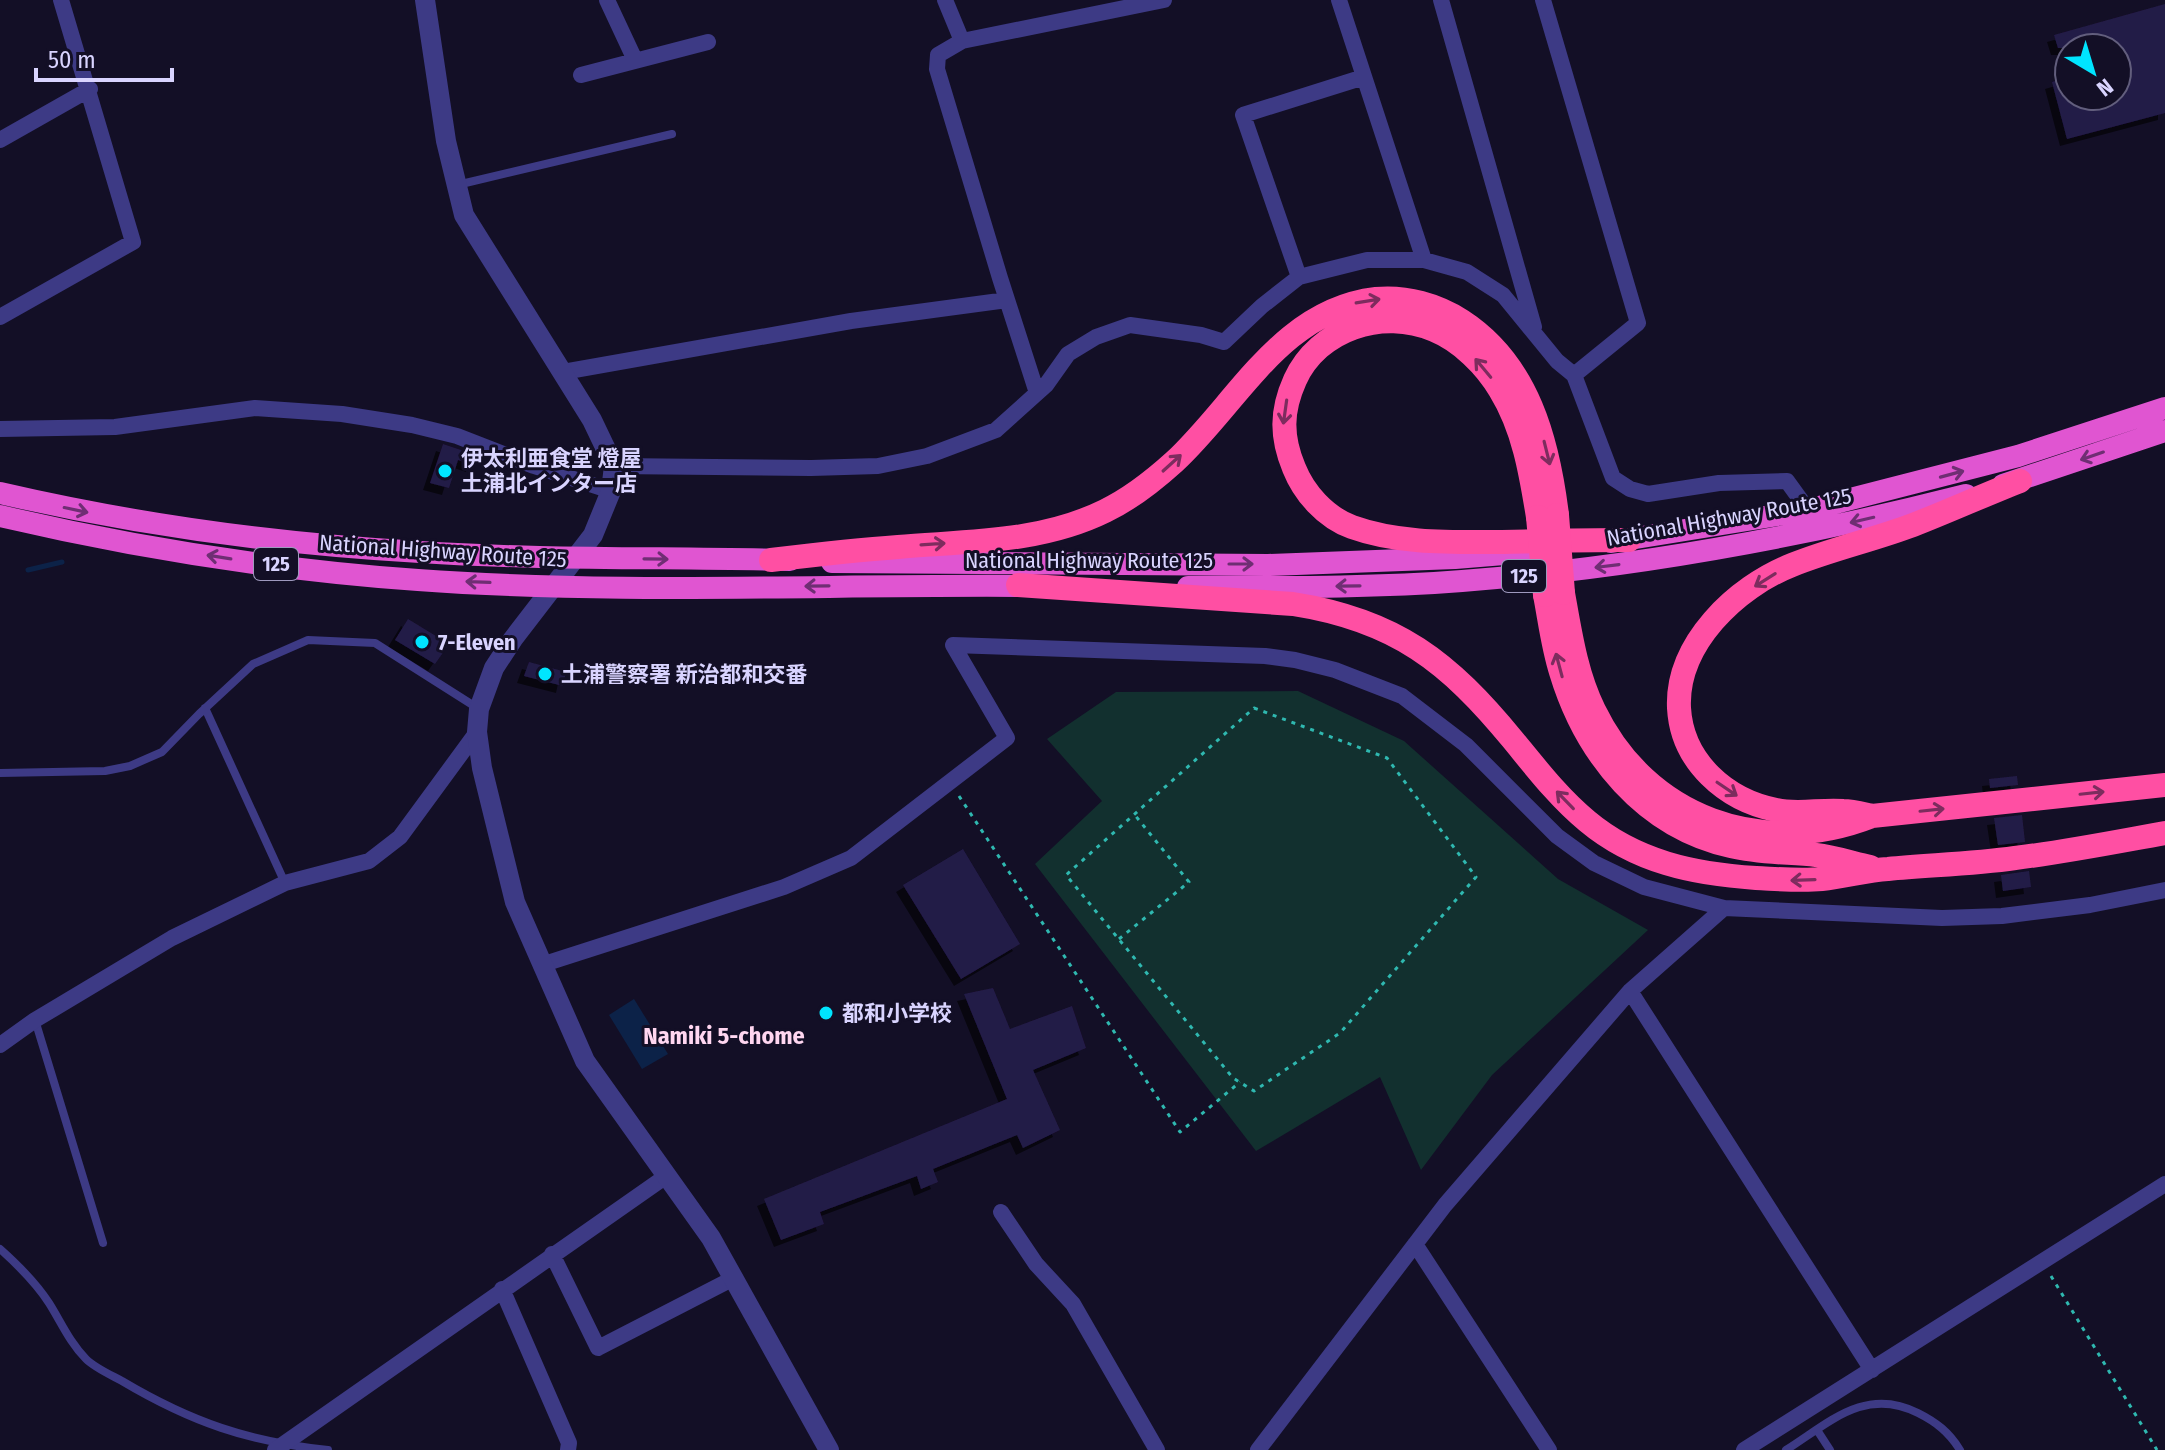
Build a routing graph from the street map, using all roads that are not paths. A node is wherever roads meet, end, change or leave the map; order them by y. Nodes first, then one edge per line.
1 (61, 0) edge
2 (425, 0) edge
3 (607, 0) edge
4 (945, 0) edge
5 (1164, 0) edge
6 (1339, 0) edge
7 (1441, 0) edge
8 (1543, 0) edge
9 (962, 41) junction
10 (708, 42) dead end
11 (635, 60) junction
12 (581, 75) dead end
13 (1364, 77) junction
14 (90, 89) junction
15 (672, 134) dead end
16 (0, 140) edge
17 (456, 185) junction
18 (1424, 260) junction
19 (1299, 277) junction
20 (1007, 300) junction
21 (0, 317) edge
22 (1536, 333) junction
23 (563, 372) junction
24 (1574, 375) junction
25 (1037, 393) junction
26 (2165, 408) edge
27 (0, 429) edge
28 (2165, 431) edge
29 (614, 466) junction
30 (2020, 481) junction
31 (611, 491) junction
32 (0, 493) edge
33 (1808, 510) junction
34 (0, 516) edge
35 (1547, 516) junction
36 (1629, 540) junction
37 (578, 558) junction
38 (771, 560) junction
39 (1018, 585) junction
40 (556, 586) junction
41 (1554, 594) junction
42 (205, 708) junction
43 (479, 709) junction
44 (477, 732) junction
45 (0, 773) edge
46 (2165, 785) edge
47 (1872, 816) junction
48 (2165, 833) edge
49 (1880, 869) junction
50 (285, 883) junction
51 (2165, 890) edge
52 (1724, 908) junction
53 (541, 965) junction
54 (1630, 991) junction
55 (35, 1020) junction
56 (0, 1045) edge
57 (665, 1177) junction
58 (2165, 1184) edge
59 (1001, 1212) dead end
60 (103, 1243) dead end
61 (1415, 1244) junction
62 (0, 1249) edge
63 (552, 1254) junction
64 (734, 1278) junction
65 (502, 1289) junction
66 (1872, 1370) junction
67 (1817, 1430) junction
68 (277, 1447) edge
69 (823, 1448) edge
70 (328, 1450) edge
71 (568, 1450) edge
72 (1157, 1450) edge
73 (1258, 1450) edge
74 (1549, 1450) edge
75 (1744, 1450) edge
76 (1786, 1450) edge
77 (1830, 1450) edge
78 (1960, 1450) edge

1 - 14 street
2 - 17 street
3 - 11 street
4 - 9 street
5 - 9 street
6 - 13 street
7 - 22 street
8 - 24 street
9 - 20 street
10 - 11 street
11 - 12 street
13 - 18 street
13 - 19 street
14 - 16 street
14 - 21 street
15 - 17 lane
17 - 23 street
18 - 19 street
18 - 22 street
19 - 25 street
20 - 23 street
20 - 25 street
22 - 24 street
23 - 29 street
24 - 33 street
25 - 29 street
33 -> 26 highway, National Highway Route 125 / 125
27 - 31 street
28 -> 30 highway, National Highway Route 125 / 125
29 - 31 street
30 -> 39 highway, National Highway Route 125 / 125
30 -> 47 highway
31 - 37 street
32 -> 37 highway, National Highway Route 125 / 125
33 - 36 highway, National Highway Route 125 / 125
40 -> 34 highway, National Highway Route 125 / 125
35 -> 36 highway
38 -> 35 highway
35 - 41 highway, bridge
38 -> 36 highway, National Highway Route 125 / 125
37 -> 38 highway, National Highway Route 125 / 125
37 - 40 street
39 -> 40 highway, National Highway Route 125 / 125
49 -> 39 highway
40 - 43 street
41 - 47 highway
49 -> 41 highway
42 - 43 lane
42 - 45 lane
42 - 50 lane
43 - 44 street
44 - 50 street
44 - 53 street
47 -> 46 highway
48 - 49 highway
50 - 55 street
51 - 52 street
52 - 53 street
52 - 54 street
53 - 57 street
54 - 61 street
54 - 66 street
55 - 56 street
55 - 60 lane
57 - 63 street
57 - 64 street
58 - 66 street
59 - 72 street
61 - 73 street
61 - 74 street
62 - 68 lane
63 - 64 street
63 - 65 street
64 - 69 street
65 - 68 street
65 - 71 street
66 - 75 street
67 - 76 lane
67 - 77 lane
67 - 78 lane
68 - 70 lane

